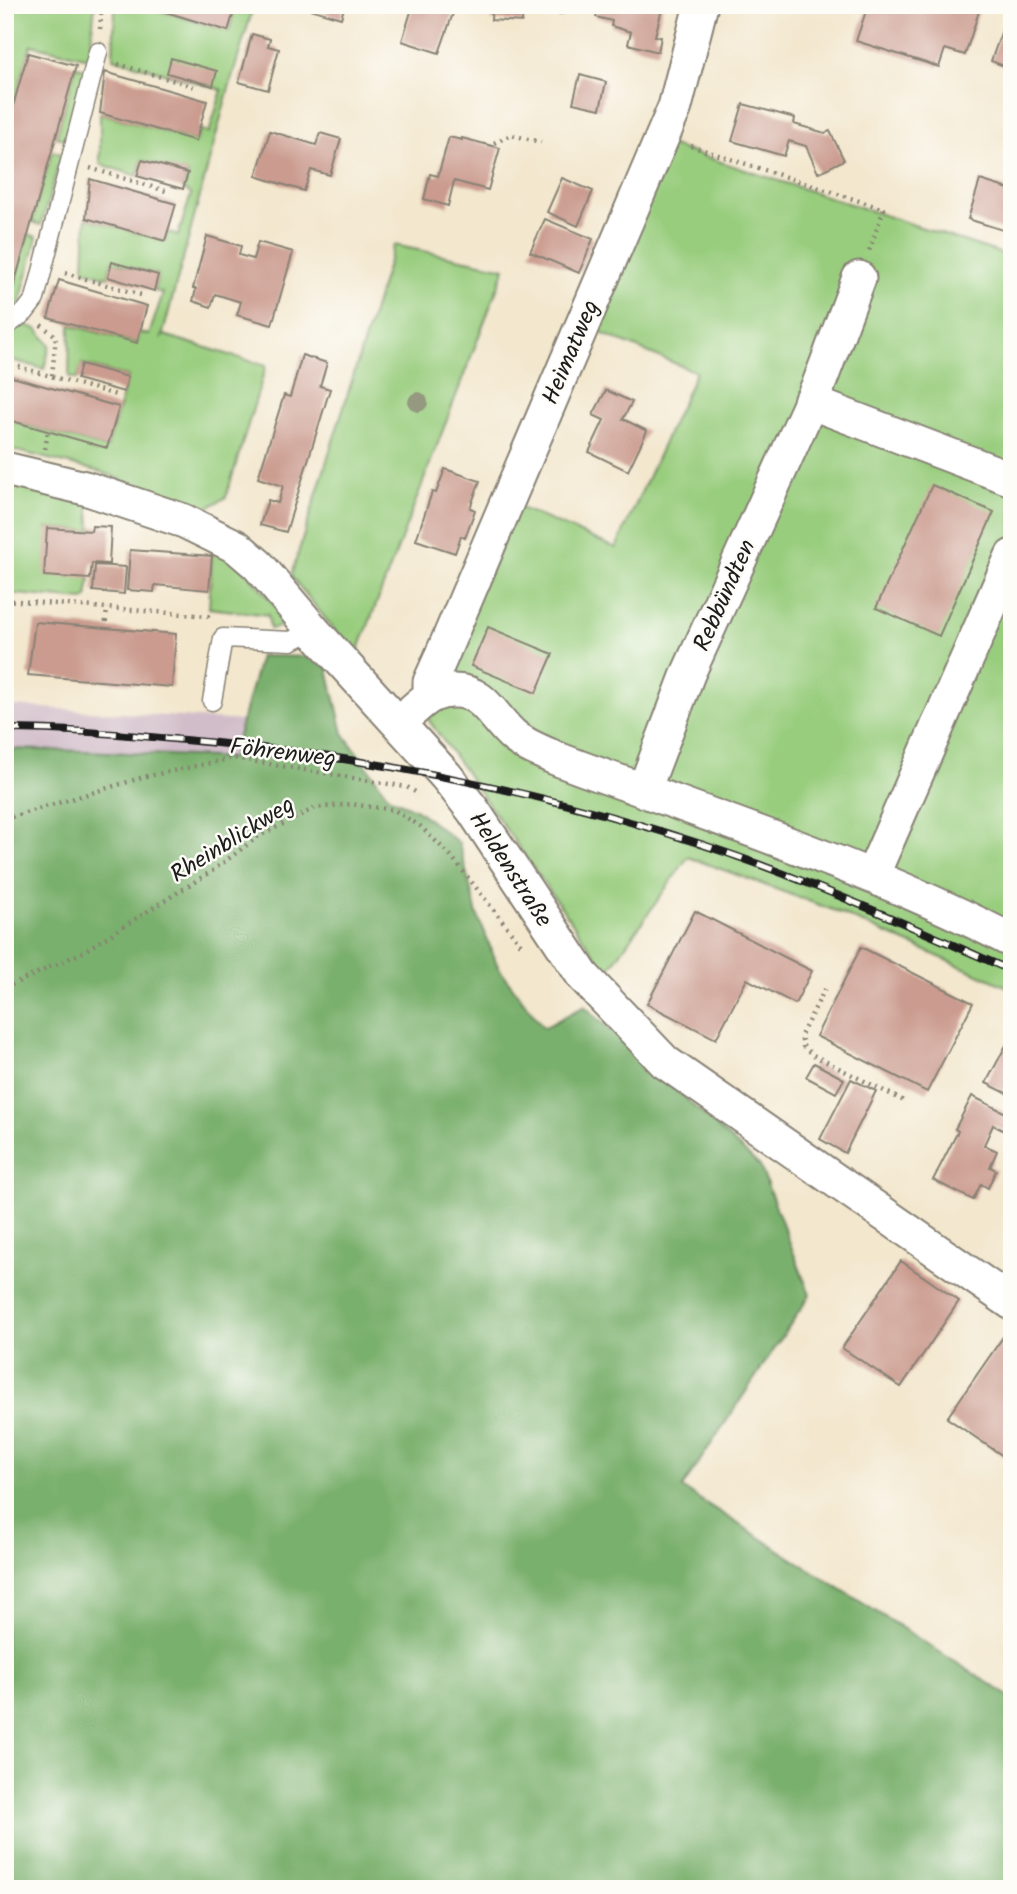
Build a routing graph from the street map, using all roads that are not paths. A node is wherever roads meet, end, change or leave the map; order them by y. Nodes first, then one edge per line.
1 (701, 5) edge
2 (97, 55) road end
3 (859, 278) road end
4 (5, 327) edge
5 (810, 402) junction
6 (5, 469) edge
7 (1012, 479) edge
8 (1012, 556) edge
9 (313, 630) junction
10 (430, 696) junction
11 (212, 701) dead end
12 (398, 724) junction
13 (644, 790) junction
14 (872, 876) junction
15 (1012, 941) edge
16 (1012, 1303) edge

1 - 10 street, Heimatweg
2 - 4 lane
3 - 5 street, Rebbündten
5 - 7 street
5 - 13 street, Rebbündten
6 - 9 street, Heldenstraße
8 - 14 street
9 - 11 lane
9 - 12 street, Heldenstraße
10 - 12 street
10 - 13 street
12 - 16 street, Heldenstraße
13 - 14 street
14 - 15 street

